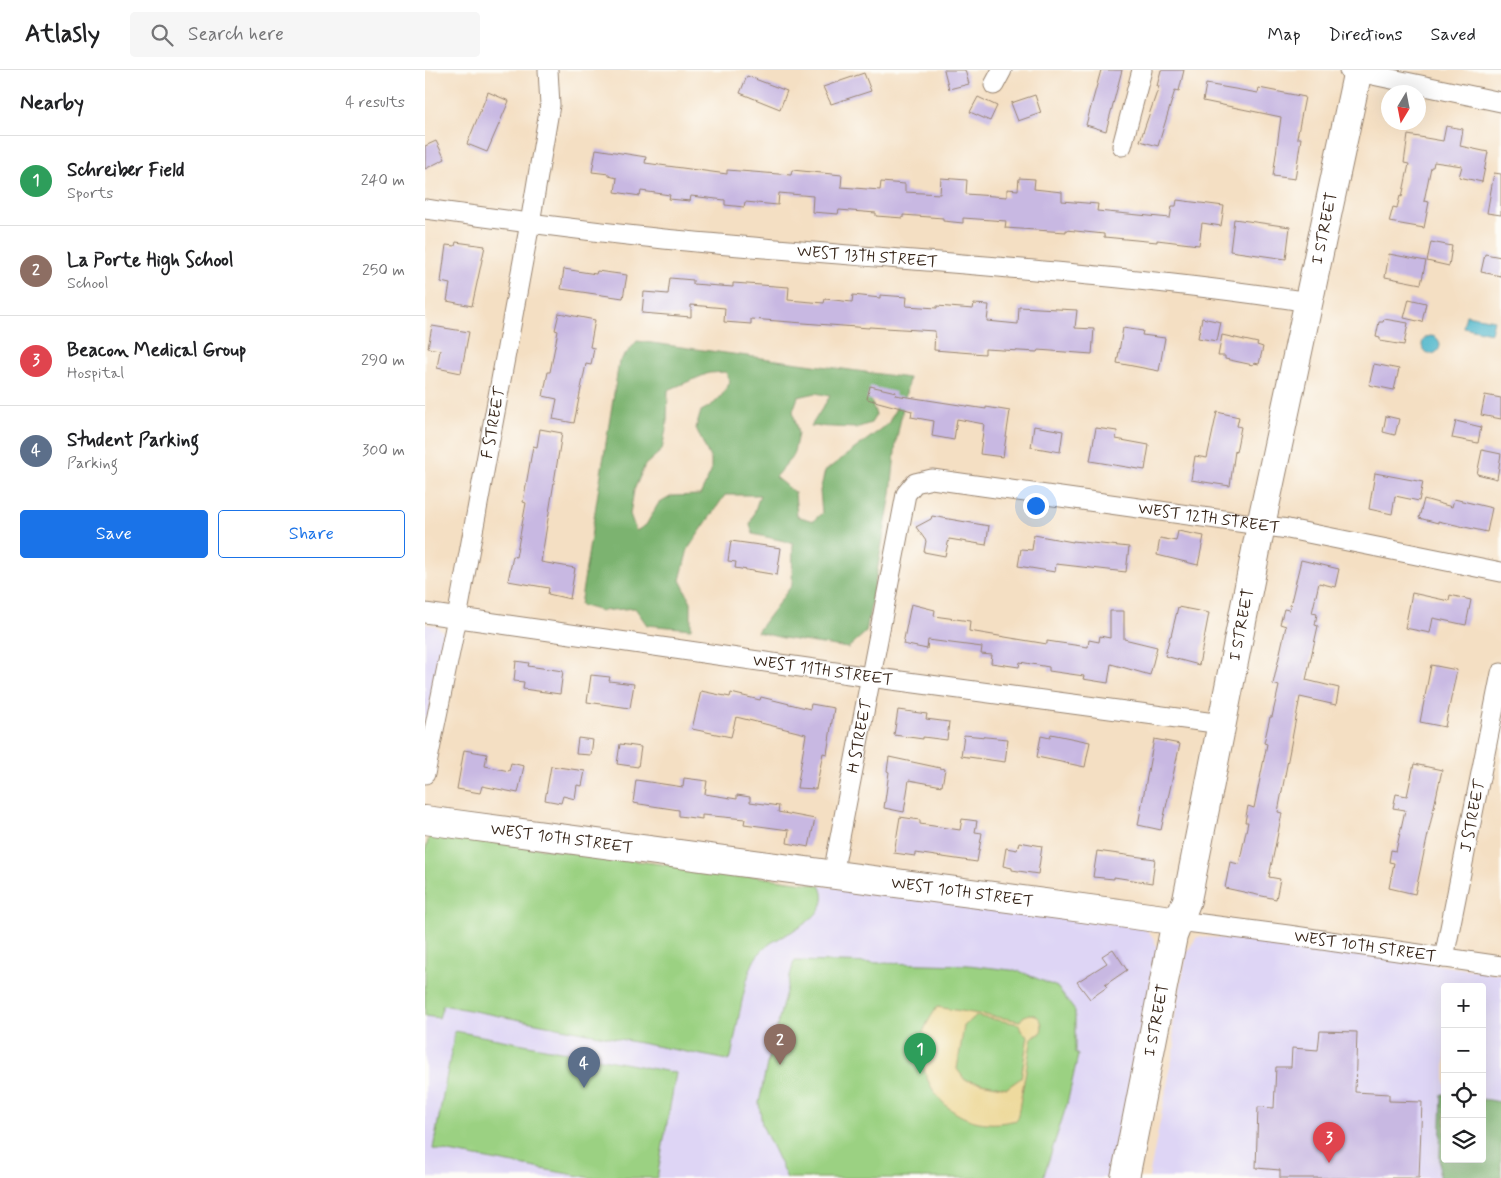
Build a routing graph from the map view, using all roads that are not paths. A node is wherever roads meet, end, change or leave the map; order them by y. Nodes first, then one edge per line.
1 (548, 70) edge
2 (1142, 70) edge
3 (1355, 71) edge
4 (1501, 102) edge
5 (1122, 146) dead end
6 (425, 209) edge
7 (530, 223) junction
8 (1309, 302) junction
9 (915, 483) joint
10 (1261, 525) junction
11 (1501, 572) edge
12 (425, 613) edge
13 (457, 618) junction
14 (1501, 673) edge
15 (870, 677) junction
16 (1222, 724) junction
17 (425, 774) edge
18 (425, 820) edge
19 (835, 874) junction
20 (1179, 921) junction
21 (1443, 958) junction
22 (1501, 966) edge
23 (1125, 1178) edge

1 - 7 street, F STREET
2 - 5 street
3 - 4 street
3 - 8 street, I STREET
6 - 7 street, WEST 13TH STREET
7 - 8 street, WEST 13TH STREET
7 - 13 street, F STREET
8 - 10 street, I STREET
9 - 10 street, WEST 12TH STREET
9 - 15 street, H STREET
10 - 11 street, WEST 12TH STREET
10 - 16 street, I STREET
12 - 13 street, WEST 11TH STREET
13 - 15 street, WEST 11TH STREET
13 - 17 street, F STREET
14 - 21 street, J STREET
15 - 16 street, WEST 11TH STREET
15 - 19 street, H STREET
16 - 20 street, I STREET
18 - 19 street, WEST 10TH STREET
19 - 20 street, WEST 10TH STREET
20 - 21 street, WEST 10TH STREET
20 - 23 street, I STREET
21 - 22 street, WEST 10TH STREET

